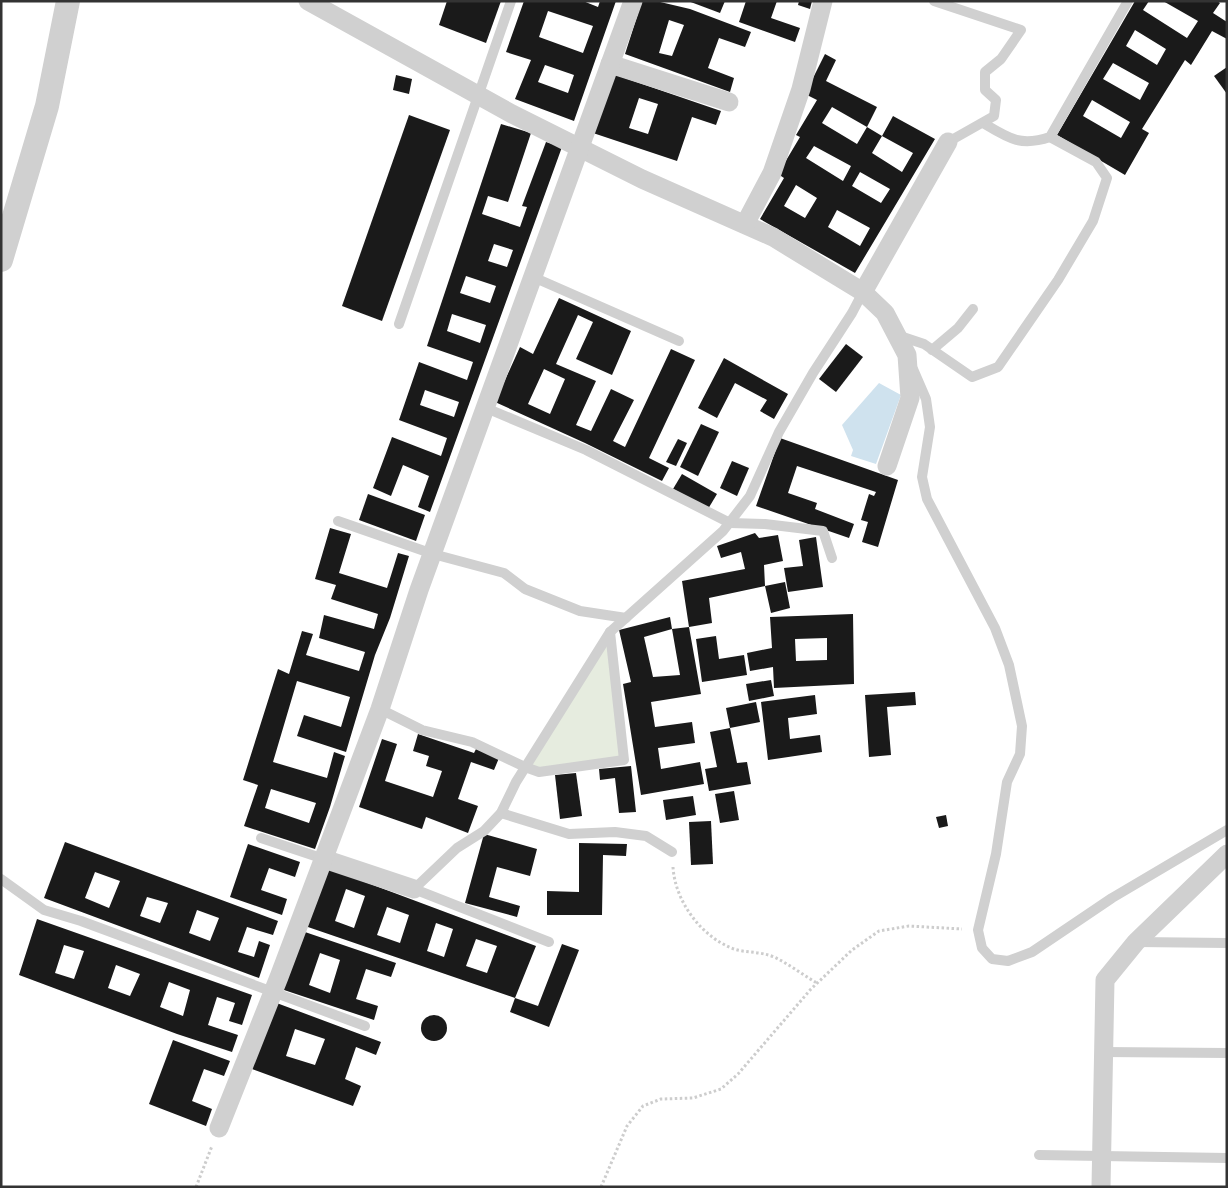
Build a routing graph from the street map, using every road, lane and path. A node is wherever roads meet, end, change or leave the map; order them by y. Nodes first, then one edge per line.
1 (68, 1) edge
2 (308, 1) edge
3 (511, 1) edge
4 (633, 1) edge
5 (823, 1) edge
6 (934, 1) edge
7 (1128, 1) edge
8 (610, 64) junction
9 (479, 95) junction
10 (729, 102) dead end
11 (982, 123) junction
12 (1050, 137) junction
13 (948, 142) joint
14 (580, 148) junction
15 (745, 224) junction
16 (1, 260) edge
17 (533, 277) junction
18 (863, 292) junction
19 (972, 310) dead end
20 (399, 324) dead end
21 (896, 334) junction
22 (679, 341) dead end
23 (932, 350) junction
24 (907, 355) junction
25 (486, 408) junction
26 (887, 466) dead end
27 (338, 521) dead end
28 (730, 523) junction
29 (432, 554) junction
30 (832, 558) dead end
31 (626, 618) junction
32 (610, 632) junction
33 (380, 709) junction
34 (525, 767) junction
35 (501, 813) junction
36 (1227, 830) edge
37 (261, 838) dead end
38 (672, 852) joint
39 (1227, 854) edge
40 (324, 859) junction
41 (1, 879) edge
42 (414, 889) junction
43 (978, 930) junction
44 (549, 942) dead end
45 (1136, 942) junction
46 (1227, 943) edge
47 (817, 983) junction
48 (272, 994) junction
49 (365, 1026) dead end
50 (1104, 1052) junction
51 (1227, 1054) edge
52 (219, 1128) joint
53 (1039, 1155) dead end
54 (1102, 1156) junction
55 (1227, 1158) edge
56 (196, 1187) edge
57 (601, 1187) edge
58 (1101, 1187) edge

1 - 16 street
2 - 9 street
3 - 9 lane
4 - 8 street
5 - 15 street
6 - 11 lane
7 - 12 lane
8 - 10 street
8 - 14 street
9 - 14 street
9 - 20 lane
11 - 12 lane
11 - 13 lane
12 - 23 lane
13 - 18 street
14 - 15 street
14 - 17 street
15 - 18 street
17 - 22 lane
17 - 25 street
18 - 21 street
18 - 28 lane
19 - 23 lane
21 - 23 lane
21 - 24 street
24 - 26 street
24 - 43 lane
25 - 28 lane
25 - 29 street
27 - 29 lane
28 - 30 lane
28 - 31 lane
29 - 31 lane
29 - 33 street
31 - 32 lane
32 - 34 lane
32 - 34 lane
33 - 34 lane
33 - 40 street
34 - 35 lane
35 - 38 lane
35 - 42 lane
36 - 43 lane
37 - 40 lane
38 - 47 path
39 - 45 street
40 - 42 street
40 - 48 street
41 - 48 lane
42 - 44 lane
43 - 47 path
45 - 46 lane
45 - 50 street
47 - 57 path
48 - 49 lane
48 - 52 street
50 - 51 lane
50 - 54 street
52 - 56 path
53 - 54 lane
54 - 55 lane
54 - 58 street

